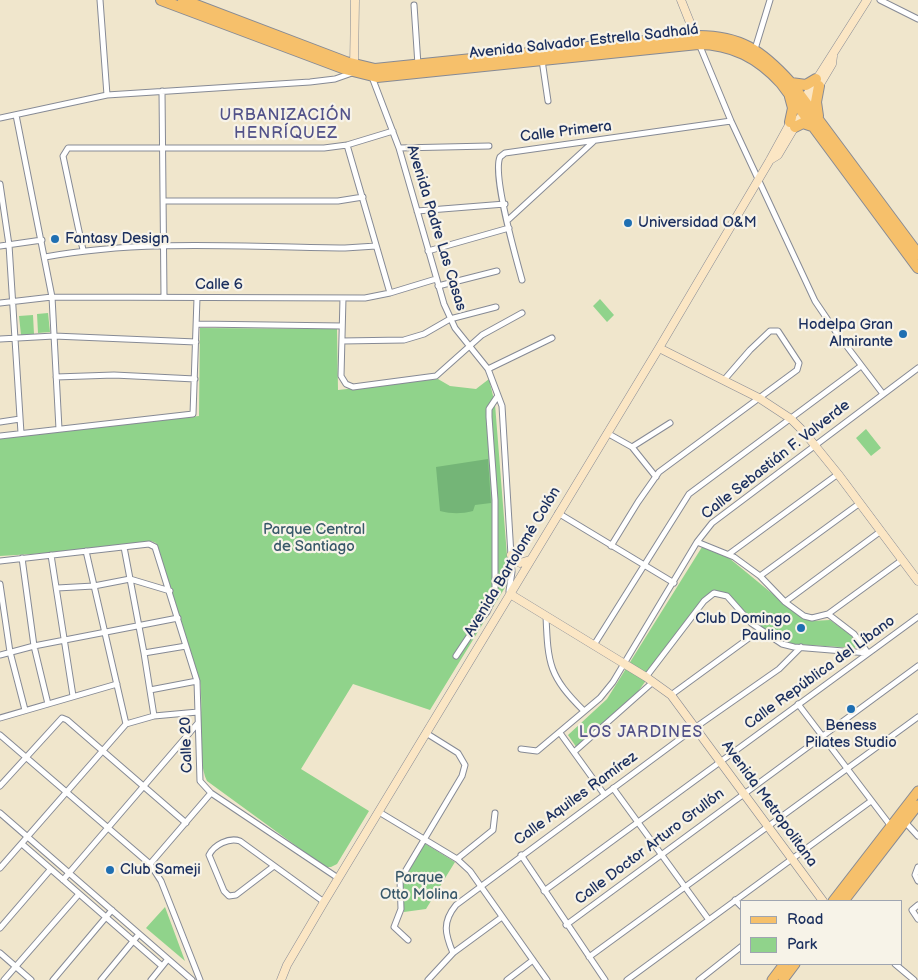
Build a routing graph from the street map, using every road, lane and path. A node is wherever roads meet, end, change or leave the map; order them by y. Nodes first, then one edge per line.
1 (100, 0) edge
2 (161, 0) edge
3 (183, 0) edge
4 (354, 0) edge
5 (681, 0) edge
6 (770, 0) edge
7 (867, 0) edge
8 (880, 0) edge
9 (414, 5) dead end
10 (917, 18) edge
11 (697, 40) junction
12 (754, 49) junction
13 (542, 57) junction
14 (418, 65) junction
15 (354, 68) junction
16 (369, 72) junction
17 (817, 82) junction
18 (789, 87) junction
19 (162, 91) junction
20 (107, 95) junction
21 (548, 102) dead end
22 (804, 106) junction
23 (16, 115) junction
24 (0, 118) edge
25 (731, 121) junction
26 (816, 122) junction
27 (793, 124) junction
28 (392, 131) junction
29 (594, 142) junction
30 (348, 145) junction
31 (488, 146) dead end
32 (164, 148) junction
33 (399, 148) junction
34 (759, 179) junction
35 (0, 184) edge
36 (363, 197) junction
37 (164, 201) junction
38 (505, 204) junction
39 (417, 211) junction
40 (508, 220) junction
41 (509, 228) junction
42 (42, 240) junction
43 (9, 244) junction
44 (0, 246) edge
45 (164, 246) junction
46 (376, 246) junction
47 (83, 250) junction
48 (428, 251) junction
49 (918, 254) edge
50 (45, 257) junction
51 (918, 268) edge
52 (497, 271) dead end
53 (436, 279) junction
54 (522, 280) dead end
55 (438, 286) junction
56 (390, 294) junction
57 (52, 297) junction
58 (164, 297) junction
59 (197, 298) junction
60 (343, 298) junction
61 (12, 302) junction
62 (0, 303) edge
63 (496, 306) dead end
64 (522, 313) dead end
65 (450, 319) junction
66 (197, 324) junction
67 (342, 326) junction
68 (54, 336) junction
69 (15, 338) junction
70 (552, 338) dead end
71 (0, 339) edge
72 (342, 341) junction
73 (196, 342) junction
74 (470, 345) junction
75 (659, 348) junction
76 (861, 366) junction
77 (488, 368) junction
78 (918, 368) edge
79 (56, 377) junction
80 (195, 379) junction
81 (724, 380) junction
82 (883, 394) junction
83 (497, 397) junction
84 (759, 398) junction
85 (20, 419) junction
86 (791, 419) junction
87 (0, 422) edge
88 (670, 423) dead end
89 (59, 429) junction
90 (21, 433) junction
91 (607, 433) junction
92 (0, 436) edge
93 (815, 445) junction
94 (632, 447) junction
95 (838, 474) junction
96 (656, 477) junction
97 (860, 503) junction
98 (495, 510) junction
99 (508, 510) junction
100 (558, 513) junction
101 (881, 531) junction
102 (697, 542) junction
103 (611, 546) junction
104 (124, 547) junction
105 (86, 551) junction
106 (729, 554) junction
107 (51, 555) junction
108 (511, 555) junction
109 (22, 558) junction
110 (530, 560) junction
111 (902, 560) junction
112 (0, 561) edge
113 (644, 564) junction
114 (760, 576) junction
115 (130, 579) junction
116 (918, 582) edge
117 (674, 583) junction
118 (0, 584) edge
119 (94, 586) junction
120 (56, 588) junction
121 (170, 591) junction
122 (510, 594) junction
123 (785, 602) junction
124 (828, 614) junction
125 (486, 615) junction
126 (497, 615) junction
127 (546, 616) junction
128 (918, 617) edge
129 (178, 618) junction
130 (138, 625) junction
131 (760, 630) junction
132 (106, 632) junction
133 (64, 640) junction
134 (594, 645) junction
135 (34, 646) junction
136 (186, 646) junction
137 (801, 647) junction
138 (10, 652) junction
139 (144, 653) junction
140 (868, 653) junction
141 (0, 655) edge
142 (456, 656) dead end
143 (625, 664) junction
144 (918, 666) edge
145 (646, 677) junction
146 (197, 681) junction
147 (653, 682) junction
148 (117, 684) junction
149 (150, 690) junction
150 (671, 695) junction
151 (73, 696) junction
152 (48, 704) junction
153 (798, 704) junction
154 (25, 710) junction
155 (584, 711) junction
156 (198, 712) junction
157 (154, 716) junction
158 (918, 717) edge
159 (0, 718) edge
160 (198, 723) junction
161 (126, 724) junction
162 (696, 727) junction
163 (560, 732) junction
164 (426, 734) junction
165 (0, 735) edge
166 (822, 737) junction
167 (521, 750) dead end
168 (104, 751) junction
169 (574, 752) junction
170 (26, 758) junction
171 (720, 761) junction
172 (847, 770) junction
173 (0, 786) edge
174 (143, 787) junction
175 (612, 788) junction
176 (918, 791) edge
177 (211, 793) junction
178 (744, 793) junction
179 (67, 794) junction
180 (604, 794) junction
181 (871, 801) junction
182 (918, 805) edge
183 (379, 812) junction
184 (0, 813) edge
185 (495, 813) dead end
186 (637, 822) junction
187 (905, 822) junction
188 (186, 823) junction
189 (890, 825) junction
190 (768, 826) junction
191 (108, 828) junction
192 (918, 836) edge
193 (28, 837) junction
194 (424, 839) junction
195 (22, 844) junction
196 (521, 855) junction
197 (661, 856) junction
198 (792, 857) junction
199 (457, 859) junction
200 (150, 864) junction
201 (274, 866) junction
202 (918, 867) edge
203 (0, 868) edge
204 (50, 870) junction
205 (69, 873) junction
206 (338, 878) junction
207 (63, 880) junction
208 (918, 881) edge
209 (482, 886) junction
210 (685, 888) junction
211 (544, 890) junction
212 (79, 894) junction
213 (735, 900) junction
214 (822, 900) edge
215 (834, 900) edge
216 (845, 900) edge
217 (324, 902) junction
218 (740, 905) edge
219 (918, 905) edge
220 (112, 910) junction
221 (502, 917) junction
222 (106, 918) junction
223 (918, 919) edge
224 (709, 920) junction
225 (566, 925) junction
226 (0, 928) edge
227 (139, 934) junction
228 (408, 940) dead end
229 (133, 941) junction
230 (740, 948) edge
231 (0, 953) edge
232 (453, 953) junction
233 (590, 958) junction
234 (168, 959) junction
235 (534, 960) junction
236 (783, 965) edge
237 (794, 965) edge
238 (896, 965) edge
239 (15, 966) junction
240 (162, 966) junction
241 (156, 978) edge
242 (787, 978) edge
243 (4, 980) edge
244 (31, 980) edge
245 (53, 980) edge
246 (101, 980) edge
247 (151, 980) edge
248 (192, 980) edge
249 (200, 980) edge
250 (281, 980) edge
251 (428, 980) edge
252 (507, 980) edge
253 (548, 980) edge
254 (605, 980) edge
255 (627, 980) edge
256 (699, 980) edge
257 (772, 980) edge
258 (914, 980) edge

1 - 20 street
2 - 15 highway, Avenida Salvador Estrella Sadhalá
3 - 15 highway, Avenida Salvador Estrella Sadhalá
4 - 15 main road
5 - 11 main road
6 - 12 street
7 - 17 main road, Avenida Bartolomé Colón
8 - 10 street
9 - 14 street
11 - 12 highway, Avenida Salvador Estrella Sadhalá
11 - 13 highway, Avenida Salvador Estrella Sadhalá
11 - 18 highway, Avenida Salvador Estrella Sadhalá
11 - 25 street
12 - 18 highway, Avenida Salvador Estrella Sadhalá
13 - 14 highway, Avenida Salvador Estrella Sadhalá
13 - 16 highway, Avenida Salvador Estrella Sadhalá
13 - 21 street
14 - 16 highway, Avenida Salvador Estrella Sadhalá
15 - 16 highway, Avenida Salvador Estrella Sadhalá
15 - 19 street
16 - 28 street, Avenida Padre Las Casas
17 - 18 highway
17 - 22 main road, Avenida Bartolomé Colón
17 - 26 highway
18 - 22 highway, Avenida Salvador Estrella Sadhalá
18 - 27 highway
19 - 20 street
19 - 32 street
20 - 23 street
22 - 26 highway, Avenida Salvador Estrella Sadhalá
22 - 27 main road, Avenida Bartolomé Colón
23 - 24 street
23 - 42 street
25 - 29 street, Calle Primera
25 - 34 street
26 - 27 highway
26 - 49 highway, Avenida Salvador Estrella Sadhalá
26 - 51 highway, Avenida Salvador Estrella Sadhalá
27 - 34 main road, Avenida Bartolomé Colón
28 - 30 street
28 - 33 street, Avenida Padre Las Casas
29 - 38 street, Calle Primera
29 - 40 street
30 - 32 street
30 - 36 street
31 - 33 street
32 - 37 street
32 - 47 street
33 - 39 street, Avenida Padre Las Casas
34 - 75 main road, Avenida Bartolomé Colón
34 - 76 street
35 - 43 street
36 - 37 street
36 - 46 street
37 - 45 street
38 - 39 street
38 - 40 street, Calle Primera
39 - 48 street, Avenida Padre Las Casas
40 - 41 street, Calle Primera
41 - 48 street
41 - 54 street, Calle Primera
42 - 43 street
42 - 50 street
43 - 44 street
43 - 61 street
45 - 46 street
45 - 47 street
45 - 58 street
46 - 56 street
47 - 50 street
48 - 53 street, Avenida Padre Las Casas
50 - 57 street
52 - 55 street
53 - 55 street, Avenida Padre Las Casas
53 - 56 street, Calle 6
55 - 65 street, Avenida Padre Las Casas
56 - 60 street, Calle 6
57 - 58 street, Calle 6
57 - 61 street, Calle 6
57 - 68 street
58 - 59 street, Calle 6
59 - 60 street, Calle 6
59 - 66 street
60 - 67 street
61 - 62 street, Calle 6
61 - 69 street
63 - 65 street
64 - 74 street
65 - 72 street
65 - 74 street, Avenida Padre Las Casas
66 - 67 street
66 - 73 street
67 - 72 street
68 - 69 street
68 - 73 street
68 - 79 street
69 - 71 street
69 - 85 street
70 - 77 street
72 - 74 street
73 - 80 street
74 - 77 street, Avenida Padre Las Casas
75 - 81 main road
75 - 91 main road, Avenida Bartolomé Colón
76 - 82 street
76 - 86 street
77 - 83 street, Avenida Padre Las Casas
78 - 82 street, Calle Sebastián F. Valverde
79 - 80 street
79 - 89 street
80 - 89 street
81 - 84 main road
81 - 84 street
82 - 93 street, Calle Sebastián F. Valverde
83 - 98 street
83 - 99 street, Avenida Padre Las Casas
84 - 86 main road
84 - 96 street
85 - 87 street
85 - 90 street
86 - 93 main road
86 - 113 street
88 - 94 street
89 - 90 street
90 - 92 street
91 - 94 street
91 - 100 main road, Avenida Bartolomé Colón
93 - 95 main road
93 - 102 street, Calle Sebastián F. Valverde
94 - 96 street
95 - 97 main road
95 - 106 street
96 - 103 street
97 - 101 main road
97 - 114 street
98 - 99 street
98 - 125 street
99 - 108 street, Avenida Padre Las Casas
100 - 103 street
100 - 110 main road, Avenida Bartolomé Colón
101 - 111 main road
101 - 123 street
102 - 106 street
102 - 117 street, Calle Sebastián F. Valverde
103 - 113 street
104 - 105 street
104 - 115 street
104 - 121 street, Calle 20
105 - 107 street
105 - 119 street
106 - 114 street
107 - 109 street
107 - 120 street
108 - 110 main road
108 - 122 street, Avenida Padre Las Casas
109 - 112 street
109 - 135 street
110 - 122 main road, Avenida Bartolomé Colón
111 - 116 main road
111 - 124 street
113 - 117 street
113 - 134 street
114 - 123 street
115 - 119 street
115 - 121 street
115 - 130 street
117 - 143 street, Calle Sebastián F. Valverde
118 - 138 street
119 - 120 street
119 - 132 street
120 - 133 street
121 - 129 street, Calle 20
122 - 126 main road, Avenida Bartolomé Colón
122 - 127 main road, Avenida Metropolitana
123 - 124 street
124 - 140 street
125 - 126 street
125 - 142 street
126 - 164 main road, Avenida Bartolomé Colón
127 - 134 main road, Avenida Metropolitana
127 - 155 street
128 - 140 street, Calle República del Líbano
129 - 130 street
129 - 136 street, Calle 20
130 - 132 street
130 - 139 street
131 - 137 street
131 - 145 street
131 - 150 street
132 - 133 street
132 - 148 street
133 - 135 street
133 - 151 street
134 - 143 main road, Avenida Metropolitana
135 - 138 street
135 - 152 street
136 - 139 street
136 - 146 street, Calle 20
137 - 140 street
137 - 162 street, Calle Aquiles Ramírez
138 - 141 street
138 - 154 street
139 - 149 street
140 - 153 street, Calle República del Líbano
143 - 145 main road, Avenida Metropolitana
143 - 155 street, Calle Sebastián F. Valverde
144 - 166 street, Calle Doctor Arturo Grullón
145 - 147 main road, Avenida Metropolitana
146 - 149 street
146 - 156 street, Calle 20
147 - 150 main road, Avenida Metropolitana
147 - 169 street
148 - 151 street
148 - 161 street
149 - 157 street
150 - 162 main road, Avenida Metropolitana
151 - 152 street
152 - 154 street
153 - 166 street
153 - 171 street, Calle República del Líbano
154 - 159 street
155 - 163 street, Calle Sebastián F. Valverde
156 - 157 street
156 - 160 street, Calle 20
157 - 161 street
158 - 172 street
160 - 174 street
160 - 177 street, Calle 20
161 - 168 street
162 - 171 main road, Avenida Metropolitana
162 - 175 street, Calle Aquiles Ramírez
163 - 167 street, Calle Sebastián F. Valverde
163 - 169 street
164 - 183 main road, Avenida Bartolomé Colón
164 - 194 street
165 - 170 street
166 - 172 street
166 - 178 street, Calle Doctor Arturo Grullón
168 - 170 street
168 - 174 street
168 - 179 street
169 - 180 street
170 - 173 street
170 - 179 street
171 - 178 main road, Avenida Metropolitana
171 - 186 street, Calle República del Líbano
172 - 181 street
172 - 190 street
174 - 188 street
174 - 191 street
175 - 180 street, Calle Aquiles Ramírez
175 - 186 street
176 - 189 main road
177 - 188 street
177 - 206 street, Calle 20
178 - 190 main road, Avenida Metropolitana
178 - 197 street, Calle Doctor Arturo Grullón
179 - 191 street
179 - 193 street
180 - 196 street, Calle Aquiles Ramírez
181 - 189 street
181 - 198 street
182 - 187 main road
183 - 194 street
183 - 206 main road, Avenida Bartolomé Colón
184 - 193 street
185 - 199 street
186 - 197 street
186 - 211 street, Calle República del Líbano
187 - 192 street
187 - 216 main road
188 - 200 street
189 - 215 main road
190 - 198 main road, Avenida Metropolitana
190 - 210 street
191 - 200 street
191 - 205 street
193 - 195 street
193 - 205 street
194 - 199 street
194 - 228 street
195 - 203 street
195 - 204 street
196 - 209 street, Calle Aquiles Ramírez
196 - 211 street
197 - 210 street
197 - 225 street, Calle Doctor Arturo Grullón
198 - 213 street
198 - 214 main road, Avenida Metropolitana
199 - 209 street
200 - 249 street
201 - 201 street
201 - 217 street
202 - 208 street
204 - 207 street
204 - 226 street
205 - 207 street
205 - 220 street
206 - 217 main road, Avenida Bartolomé Colón
207 - 212 street
209 - 221 street
209 - 232 street, Calle Aquiles Ramírez
210 - 224 street
210 - 233 street
211 - 225 street
212 - 222 street
212 - 239 street
213 - 218 street
213 - 224 street
217 - 250 main road, Avenida Bartolomé Colón
219 - 223 street
220 - 222 street
220 - 227 street
221 - 232 street
221 - 235 street
222 - 229 street
222 - 245 street
224 - 255 street
225 - 233 street
227 - 229 street
227 - 234 street
229 - 240 street
229 - 246 street
230 - 256 street
231 - 239 street
232 - 251 street
233 - 254 street
234 - 240 street
234 - 248 street
235 - 252 street
235 - 253 street
236 - 257 main road
237 - 242 main road
238 - 258 street
239 - 243 street
239 - 244 street
240 - 241 street
241 - 247 street

